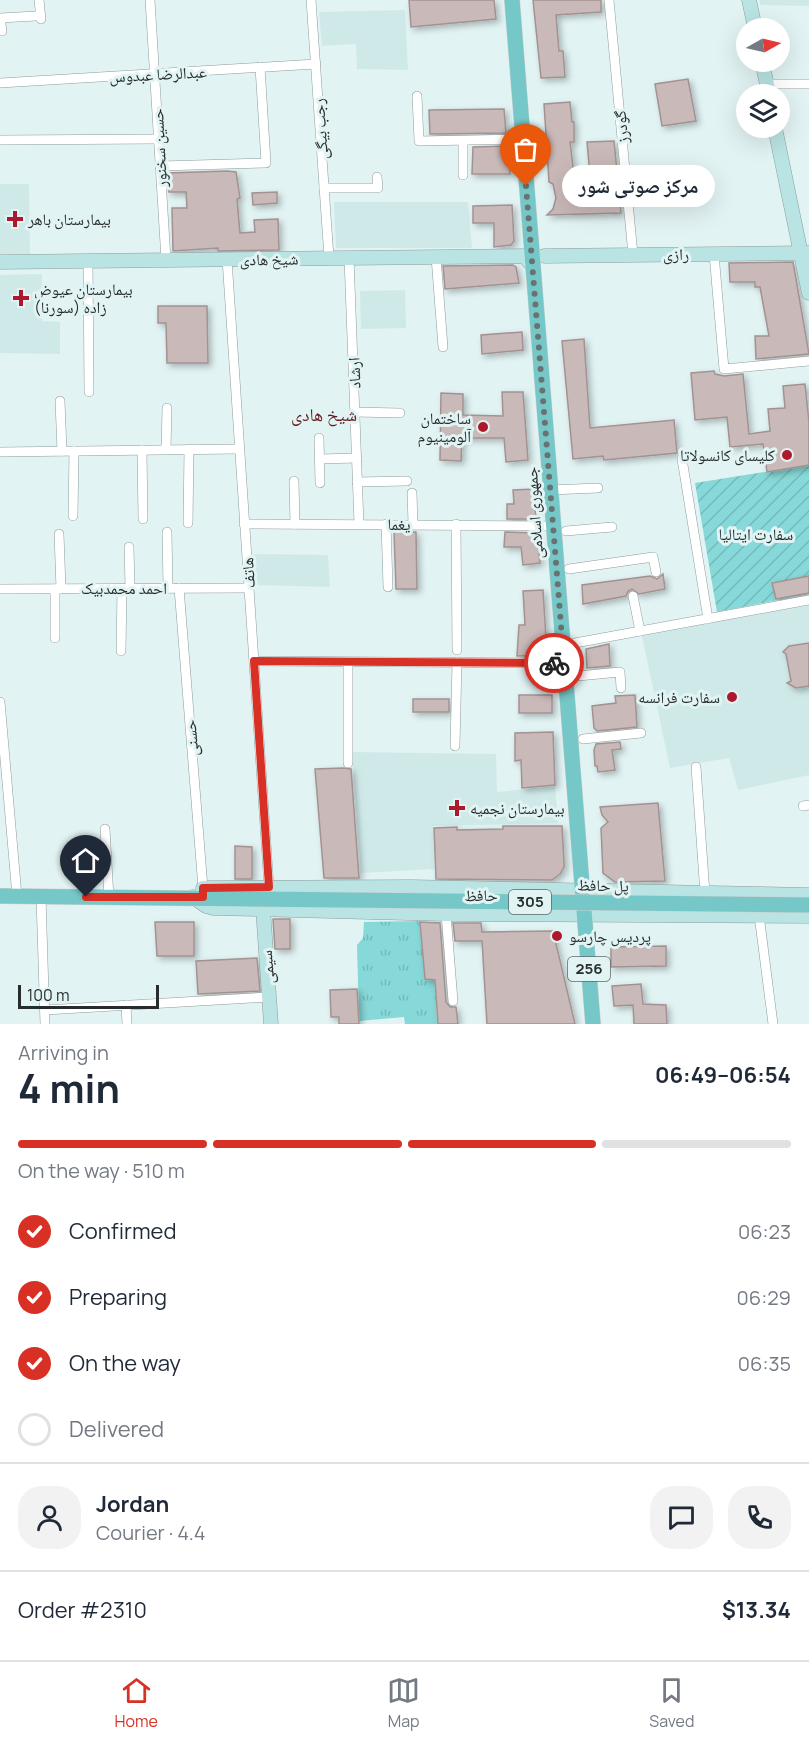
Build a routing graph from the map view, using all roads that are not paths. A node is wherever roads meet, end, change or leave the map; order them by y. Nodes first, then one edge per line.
1 (39, 0) edge
2 (150, 0) edge
3 (311, 0) edge
4 (512, 0) edge
5 (609, 0) edge
6 (749, 0) edge
7 (753, 18) edge
8 (1, 31) edge
9 (316, 64) junction
10 (260, 67) junction
11 (154, 74) junction
12 (0, 83) edge
13 (809, 84) edge
14 (790, 86) edge
15 (417, 96) dead end
16 (777, 138) edge
17 (158, 139) junction
18 (523, 139) junction
19 (0, 140) edge
20 (463, 141) junction
21 (160, 166) junction
22 (463, 175) dead end
23 (377, 177) dead end
24 (324, 188) junction
25 (805, 253) edge
26 (714, 254) junction
27 (633, 255) junction
28 (436, 256) junction
29 (329, 258) junction
30 (350, 258) junction
31 (227, 259) junction
32 (536, 259) junction
33 (166, 260) junction
34 (87, 261) junction
35 (0, 262) edge
36 (809, 293) edge
37 (443, 347) dead end
38 (809, 362) edge
39 (88, 392) dead end
40 (60, 401) dead end
41 (167, 408) dead end
42 (355, 412) junction
43 (400, 413) dead end
44 (319, 438) dead end
45 (166, 449) junction
46 (189, 449) junction
47 (239, 449) junction
48 (142, 450) junction
49 (62, 451) junction
50 (74, 451) junction
51 (0, 452) edge
52 (320, 459) junction
53 (357, 459) junction
54 (682, 459) dead end
55 (294, 481) dead end
56 (407, 481) dead end
57 (357, 482) junction
58 (320, 483) dead end
59 (598, 488) dead end
60 (550, 490) junction
61 (412, 493) dead end
62 (73, 516) dead end
63 (143, 519) dead end
64 (188, 523) dead end
65 (244, 524) junction
66 (295, 524) junction
67 (359, 524) junction
68 (386, 524) junction
69 (413, 524) junction
70 (456, 525) junction
71 (612, 527) dead end
72 (557, 530) junction
73 (167, 532) dead end
74 (59, 534) dead end
75 (129, 547) dead end
76 (563, 570) junction
77 (656, 572) dead end
78 (388, 587) dead end
79 (126, 588) junction
80 (168, 588) junction
81 (179, 588) junction
82 (249, 588) junction
83 (0, 589) edge
84 (58, 589) junction
85 (633, 596) dead end
86 (809, 600) edge
87 (708, 619) junction
88 (640, 631) junction
89 (55, 638) dead end
90 (569, 644) junction
91 (457, 650) dead end
92 (121, 651) dead end
93 (254, 661) junction
94 (348, 662) junction
95 (457, 662) junction
96 (569, 672) junction
97 (621, 688) dead end
98 (0, 702) edge
99 (640, 733) dead end
100 (576, 740) junction
101 (454, 746) dead end
102 (348, 763) dead end
103 (696, 767) dead end
104 (105, 829) dead end
105 (269, 887) junction
106 (518, 888) junction
107 (581, 890) junction
108 (199, 894) junction
109 (705, 894) junction
110 (809, 895) edge
111 (0, 896) edge
112 (17, 896) junction
113 (41, 897) junction
114 (109, 898) junction
115 (257, 904) junction
116 (809, 905) edge
117 (516, 913) junction
118 (446, 914) junction
119 (583, 914) junction
120 (759, 915) junction
121 (809, 916) edge
122 (269, 997) junction
123 (453, 1000) dead end
124 (126, 1005) junction
125 (45, 1010) junction
126 (45, 1024) edge
127 (127, 1024) edge
128 (271, 1024) edge
129 (593, 1024) edge
130 (773, 1024) edge

1 - 8 street
2 - 11 street, حسین سخنور
3 - 9 street, رجب بیگی
4 - 18 main road, جمهوری اسلامی / 256
5 - 27 street, گودرز
6 - 7 main road
9 - 10 street, عبدالرضا عبدوس
9 - 24 street, رجب بیگی
10 - 11 street, عبدالرضا عبدوس
10 - 21 street
11 - 12 street, عبدالرضا عبدوس
11 - 17 street, حسین سخنور
13 - 14 street
15 - 20 street
16 - 25 main road
17 - 19 street
17 - 21 street, حسین سخنور
18 - 20 street
18 - 32 main road, جمهوری اسلامی / 256
20 - 22 street
21 - 33 street, حسین سخنور
23 - 24 street
24 - 29 street, رجب بیگی
25 - 26 main road, رازی
25 - 36 main road
26 - 27 main road, رازی
26 - 38 street
27 - 32 main road, رازی
28 - 30 main road, شیخ هادی
28 - 32 main road, شیخ هادی
28 - 37 street
29 - 30 main road, شیخ هادی
29 - 31 main road, شیخ هادی
30 - 42 street, ارشاد
31 - 33 main road, شیخ هادی
31 - 47 street, هاتف
32 - 60 main road, جمهوری اسلامی / 256
33 - 34 main road, شیخ هادی
34 - 35 main road, شیخ هادی
34 - 39 street
40 - 49 street
41 - 45 street
42 - 43 street
42 - 53 street, ارشاد
44 - 52 street
45 - 46 street
45 - 48 street
46 - 47 street
46 - 64 street
47 - 65 street, هاتف
48 - 50 street
48 - 63 street
49 - 50 street
49 - 51 street
50 - 62 street
52 - 53 street
52 - 58 street
53 - 57 street, ارشاد
54 - 87 street
55 - 66 street
56 - 57 street
57 - 67 street, ارشاد
59 - 60 street
60 - 72 main road, جمهوری اسلامی / 256
61 - 69 street
65 - 66 street, یغما
65 - 82 street, هاتف
66 - 67 street, یغما
67 - 68 street, یغما
68 - 69 street, یغما
68 - 78 street
69 - 70 street, یغما
70 - 72 street, یغما
70 - 91 street
71 - 72 street, یغما
72 - 76 main road, جمهوری اسلامی / 256
73 - 80 street
74 - 84 street
75 - 79 street
76 - 77 street
76 - 90 main road, جمهوری اسلامی / 256
79 - 80 street, احمد محمدبیک
79 - 84 street, احمد محمدبیک
79 - 92 street
80 - 81 street, احمد محمدبیک
81 - 82 street, احمد محمدبیک
81 - 108 street, حسنی
82 - 93 street, هاتف
83 - 84 street, احمد محمدبیک
84 - 89 street
85 - 88 street
86 - 87 street
87 - 88 street
88 - 90 street
90 - 96 main road, جمهوری اسلامی / 256
93 - 94 street
93 - 105 street, هاتف
94 - 95 street
94 - 102 street
95 - 96 street
95 - 101 street
96 - 97 street
96 - 100 main road, جمهوری اسلامی / 256
98 - 112 street
99 - 100 street
100 - 107 main road, جمهوری اسلامی / 256
103 - 109 street
104 - 114 street
105 - 106 main road, حافظ
105 - 108 main road, حافظ
106 - 107 main road, حافظ
106 - 117 main road
107 - 109 main road, حافظ
107 - 119 main road, جمهوری اسلامی / 256
108 - 114 main road, حافظ / 305
108 - 115 main road, حافظ / 305
109 - 110 main road, حافظ
111 - 112 main road, حافظ / 305
112 - 113 main road, حافظ / 305
113 - 114 main road, حافظ / 305
113 - 125 street
115 - 116 main road, پل حافظ / 305, bridge
115 - 118 main road, حافظ
115 - 122 main road, سیمی
117 - 118 main road, حافظ
117 - 119 main road, حافظ
118 - 123 street
119 - 120 main road, حافظ
119 - 129 main road, جمهوری اسلامی / 256
120 - 121 main road, حافظ
120 - 130 street
122 - 124 street
122 - 128 main road, سیمی
124 - 125 street
124 - 127 street
125 - 126 street

